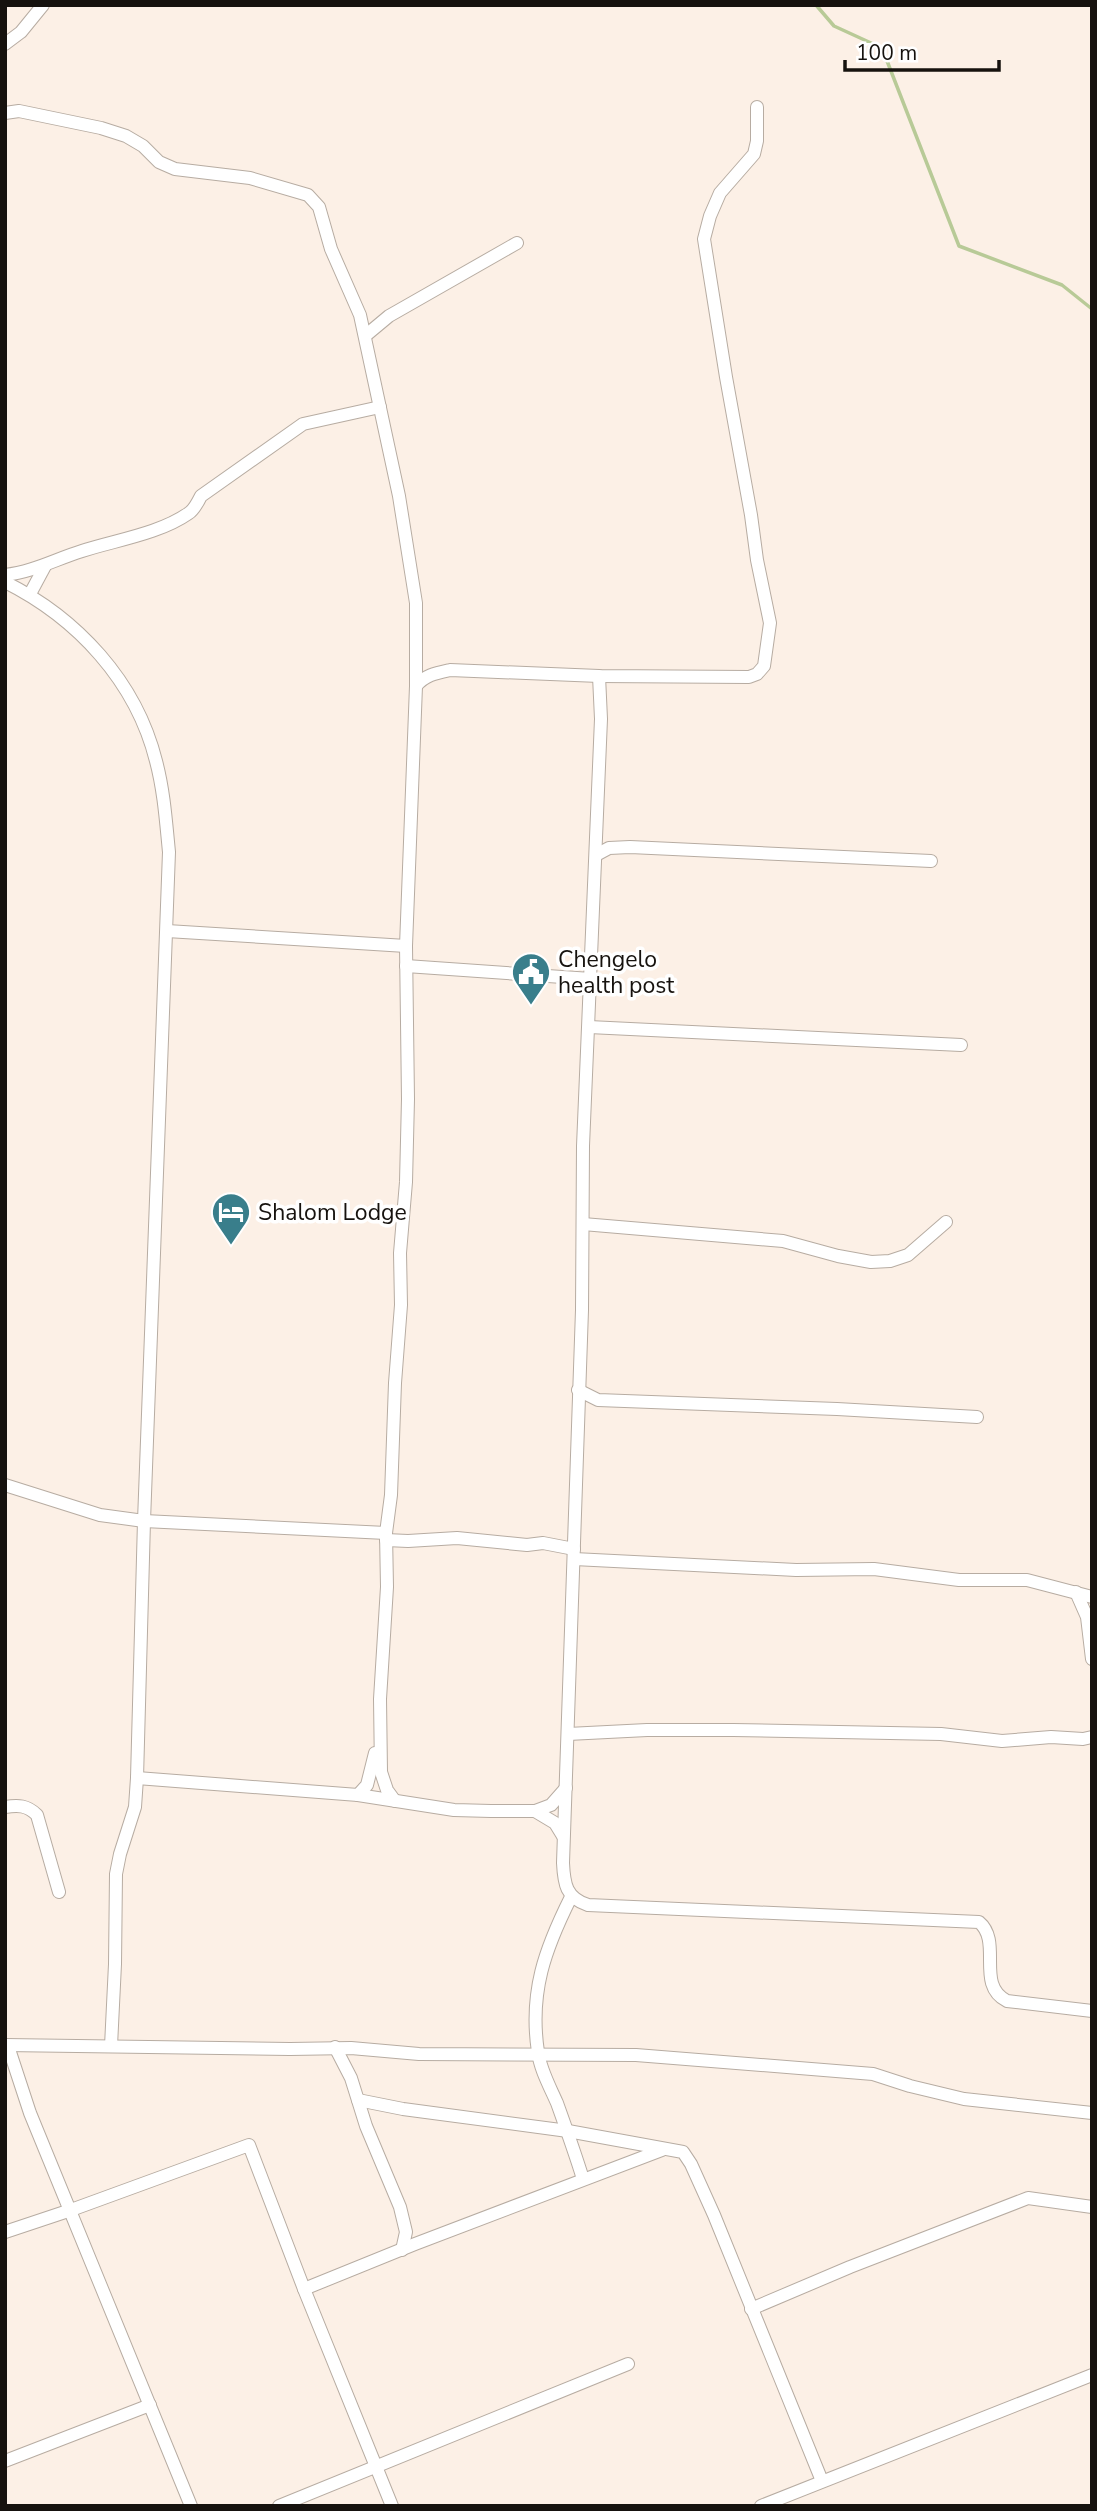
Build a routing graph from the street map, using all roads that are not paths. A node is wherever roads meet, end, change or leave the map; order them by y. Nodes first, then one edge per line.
1 (43, 5) edge
2 (5, 44) edge
3 (757, 107) dead end
4 (5, 113) edge
5 (517, 243) dead end
6 (365, 336) junction
7 (380, 407) junction
8 (45, 566) junction
9 (5, 575) edge
10 (5, 582) edge
11 (30, 594) junction
12 (599, 676) junction
13 (415, 686) junction
14 (596, 855) junction
15 (930, 861) dead end
16 (167, 931) junction
17 (406, 946) junction
18 (406, 966) junction
19 (591, 979) junction
20 (589, 1027) junction
21 (961, 1045) dead end
22 (946, 1222) dead end
23 (583, 1224) junction
24 (578, 1390) junction
25 (598, 1401) junction
26 (578, 1414) junction
27 (976, 1417) dead end
28 (5, 1485) edge
29 (144, 1521) junction
30 (386, 1536) junction
31 (574, 1554) junction
32 (1076, 1592) junction
33 (1092, 1597) edge
34 (1089, 1614) edge
35 (1092, 1659) edge
36 (568, 1734) junction
37 (380, 1735) junction
38 (1089, 1740) edge
39 (137, 1777) junction
40 (566, 1788) junction
41 (358, 1795) junction
42 (394, 1801) junction
43 (5, 1807) edge
44 (536, 1811) junction
45 (564, 1837) junction
46 (59, 1892) dead end
47 (571, 1897) junction
48 (1092, 2011) edge
49 (6, 2046) edge
50 (111, 2046) junction
51 (335, 2048) junction
52 (538, 2054) junction
53 (358, 2100) junction
54 (1092, 2113) edge
55 (568, 2131) junction
56 (663, 2150) junction
57 (583, 2179) junction
58 (1092, 2207) edge
59 (71, 2210) junction
60 (5, 2232) edge
61 (402, 2250) junction
62 (304, 2289) junction
63 (751, 2309) junction
64 (628, 2364) dead end
65 (1092, 2375) edge
66 (150, 2405) junction
67 (5, 2461) edge
68 (376, 2468) junction
69 (822, 2481) junction
70 (191, 2506) edge
71 (279, 2506) edge
72 (391, 2506) edge
73 (761, 2506) edge

1 - 2 street
3 - 12 street
4 - 6 street
5 - 6 street
6 - 7 street
7 - 8 street
7 - 13 street
8 - 9 street
8 - 11 street
10 - 11 street
11 - 16 street
12 - 13 street
12 - 14 street
13 - 17 street
14 - 15 street
14 - 19 street
16 - 17 street
16 - 29 street
17 - 18 street
18 - 19 street
18 - 30 street
19 - 20 street
20 - 21 street
20 - 23 street
22 - 23 street
23 - 24 street
24 - 25 street
24 - 26 street
25 - 26 street
25 - 27 street
26 - 31 street
28 - 29 street
29 - 30 street
29 - 39 street
30 - 31 street
30 - 37 street
31 - 32 street
31 - 36 street
32 - 33 street
32 - 34 street
34 - 35 street
36 - 38 street
36 - 40 street
37 - 41 street
37 - 42 street
39 - 41 street
39 - 50 street
40 - 44 street
40 - 45 street
41 - 42 street
42 - 44 street
43 - 46 street
44 - 45 street
45 - 47 street
47 - 48 street
47 - 52 street
49 - 50 street
49 - 59 street
50 - 51 street
51 - 52 street
51 - 53 street
52 - 54 street
52 - 55 street
53 - 55 street
53 - 61 street
55 - 56 street
55 - 57 street
56 - 57 street
56 - 63 street
57 - 61 street
58 - 63 street
59 - 60 street
59 - 62 street
59 - 66 street
61 - 62 street
62 - 68 street
63 - 69 street
64 - 68 street
65 - 69 street
66 - 67 street
66 - 70 street
68 - 71 street
68 - 72 street
69 - 73 street

